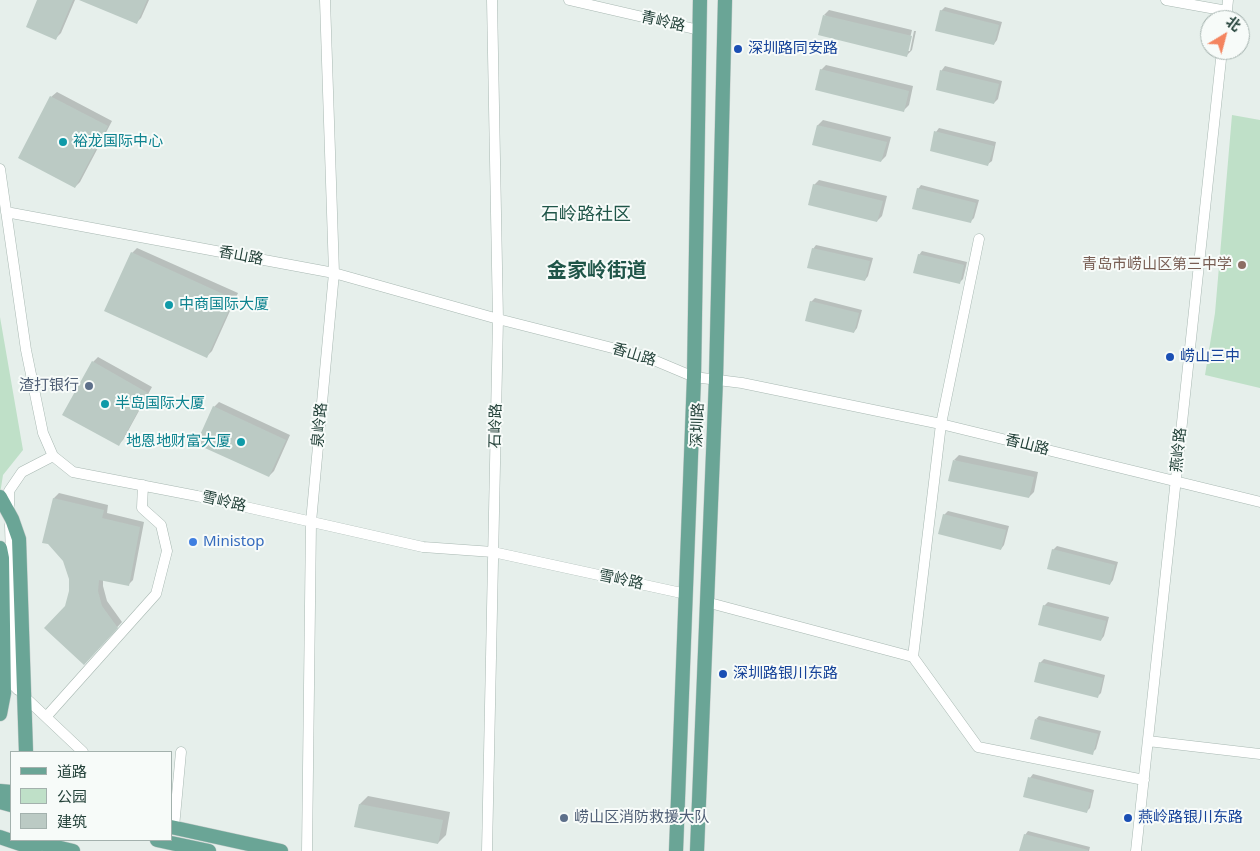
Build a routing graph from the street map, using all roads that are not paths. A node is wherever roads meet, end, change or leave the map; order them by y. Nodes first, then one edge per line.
1 (325, 0) edge
2 (492, 0) edge
3 (569, 0) edge
4 (700, 0) edge
5 (725, 0) edge
6 (1166, 0) edge
7 (1227, 10) edge
8 (699, 30) junction
9 (1221, 60) edge
10 (0, 169) edge
11 (6, 212) junction
12 (979, 240) dead end
13 (334, 273) junction
14 (498, 319) junction
15 (694, 377) junction
16 (716, 380) junction
17 (941, 424) junction
18 (53, 456) junction
19 (1176, 482) junction
20 (143, 485) junction
21 (5, 501) edge
22 (1260, 502) edge
23 (312, 522) junction
24 (10, 524) dead end
25 (0, 548) edge
26 (493, 552) junction
27 (686, 594) junction
28 (706, 602) junction
29 (913, 657) junction
30 (18, 690) dead end
31 (29, 701) dead end
32 (0, 714) edge
33 (46, 717) junction
34 (1148, 741) junction
35 (26, 751) edge
36 (81, 751) edge
37 (181, 752) dead end
38 (1260, 754) edge
39 (1144, 780) junction
40 (175, 789) edge
41 (173, 827) edge
42 (16, 841) edge
43 (30, 841) edge
44 (162, 841) edge
45 (42, 851) edge
46 (73, 851) edge
47 (208, 851) edge
48 (281, 851) edge
49 (307, 851) edge
50 (487, 851) edge
51 (676, 851) edge
52 (697, 851) edge
53 (1136, 851) edge

1 - 13 street, 泉岭路
2 - 14 street, 石岭路 / 石岭路
3 - 8 street, 青岭路
4 - 8 main road, 深圳路
5 - 16 main road, 深圳路
6 - 7 street
8 - 15 main road, 深圳路
9 - 19 street, 燕岭路
10 - 11 street, 雪岭路
11 - 13 street, 香山路
11 - 18 street, 雪岭路
12 - 17 street
13 - 14 street, 香山路
13 - 23 street, 泉岭路
14 - 15 street, 香山路
14 - 26 street, 石岭路 / 石岭路
15 - 16 street, 香山路
15 - 27 main road, 深圳路
16 - 17 street, 香山路
16 - 28 main road, 深圳路
17 - 19 street, 香山路
17 - 29 street
18 - 20 street, 雪岭路
18 - 21 street
19 - 22 street, 香山路
19 - 34 street, 燕岭路
20 - 23 street, 雪岭路
20 - 33 street
21 - 35 main road
23 - 26 street, 雪岭路
23 - 49 street, 泉岭路
24 - 30 street
25 - 32 main road
26 - 27 street, 雪岭路
26 - 50 street, 石岭路 / 石岭路
27 - 51 main road, 深圳路
28 - 29 street
28 - 52 main road, 深圳路
29 - 39 street
31 - 33 street
33 - 36 street
34 - 38 street
34 - 39 street, 燕岭路
37 - 40 street
39 - 53 street, 燕岭路
40 - 41 street
41 - 48 main road
42 - 45 main road
43 - 46 main road
44 - 47 main road

